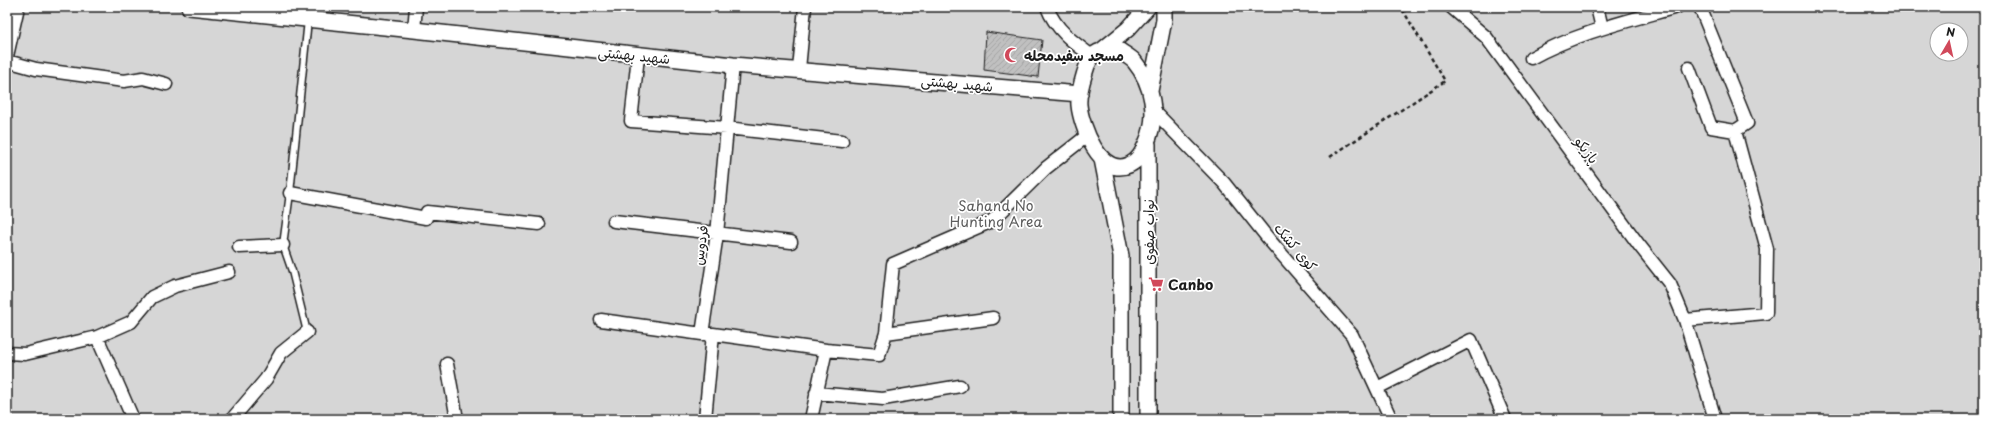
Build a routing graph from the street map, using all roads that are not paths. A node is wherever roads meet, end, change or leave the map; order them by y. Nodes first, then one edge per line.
1 (18, 7) edge
2 (189, 7) edge
3 (416, 7) edge
4 (805, 7) edge
5 (1046, 7) edge
6 (1148, 7) edge
7 (1164, 7) edge
8 (1451, 7) edge
9 (1597, 7) edge
10 (1677, 7) edge
11 (1700, 7) edge
12 (308, 20) junction
13 (1602, 28) junction
14 (414, 30) junction
15 (1097, 53) junction
16 (7, 56) edge
17 (638, 56) junction
18 (1532, 58) dead end
19 (7, 61) edge
20 (733, 65) junction
21 (1689, 68) dead end
22 (799, 70) junction
23 (166, 84) dead end
24 (1150, 92) junction
25 (1080, 94) junction
26 (1153, 110) junction
27 (727, 128) junction
28 (1735, 131) junction
29 (1088, 135) junction
30 (1148, 140) junction
31 (842, 141) dead end
32 (1102, 159) junction
33 (290, 193) junction
34 (614, 221) dead end
35 (539, 224) dead end
36 (717, 234) junction
37 (791, 242) dead end
38 (283, 245) junction
39 (239, 247) dead end
40 (229, 272) dead end
41 (994, 318) dead end
42 (601, 320) dead end
43 (1685, 320) junction
44 (307, 332) joint
45 (886, 333) junction
46 (707, 334) junction
47 (97, 337) junction
48 (826, 350) junction
49 (7, 353) edge
50 (447, 364) dead end
51 (960, 386) dead end
52 (1377, 388) junction
53 (816, 393) junction
54 (133, 419) edge
55 (232, 419) edge
56 (457, 419) edge
57 (705, 419) edge
58 (811, 419) edge
59 (1121, 419) edge
60 (1148, 419) edge
61 (1391, 419) edge
62 (1505, 419) edge
63 (1715, 419) edge

1 - 16 street
2 - 12 street, شهید بهشتی
3 - 14 street
4 - 22 street
5 - 15 street
6 - 15 street
7 - 24 street
8 - 43 street, پازیکو
9 - 13 street
10 - 13 street
11 - 28 street
12 - 14 street, شهید بهشتی
12 - 33 lane
13 - 18 street
14 - 17 street, شهید بهشتی
15 - 24 street
15 - 25 street
17 - 20 street, شهید بهشتی
17 - 27 street
19 - 23 street
20 - 22 street, شهید بهشتی
20 - 27 street, فردوس
21 - 28 street
22 - 25 street, شهید بهشتی
24 - 26 street
25 - 29 street
26 - 30 street
26 - 52 street, کوی کشک
27 - 31 street
27 - 36 street, فردوس
28 - 43 street
29 - 32 street
29 - 45 street
30 - 32 street
30 - 60 street, نواب صفوی
32 - 59 street, نواب صفوی
33 - 35 street
33 - 38 lane
34 - 36 street
36 - 37 street
36 - 46 street, فردوس
38 - 39 street
38 - 44 lane
40 - 47 street
41 - 45 street
42 - 46 street
43 - 63 street, پازیکو
44 - 55 street
45 - 48 street
46 - 48 street
46 - 57 street, فردوس
47 - 49 street
47 - 54 street
48 - 53 street
50 - 56 street
51 - 53 street
52 - 61 street, کوی کشک
52 - 62 street
53 - 58 street

